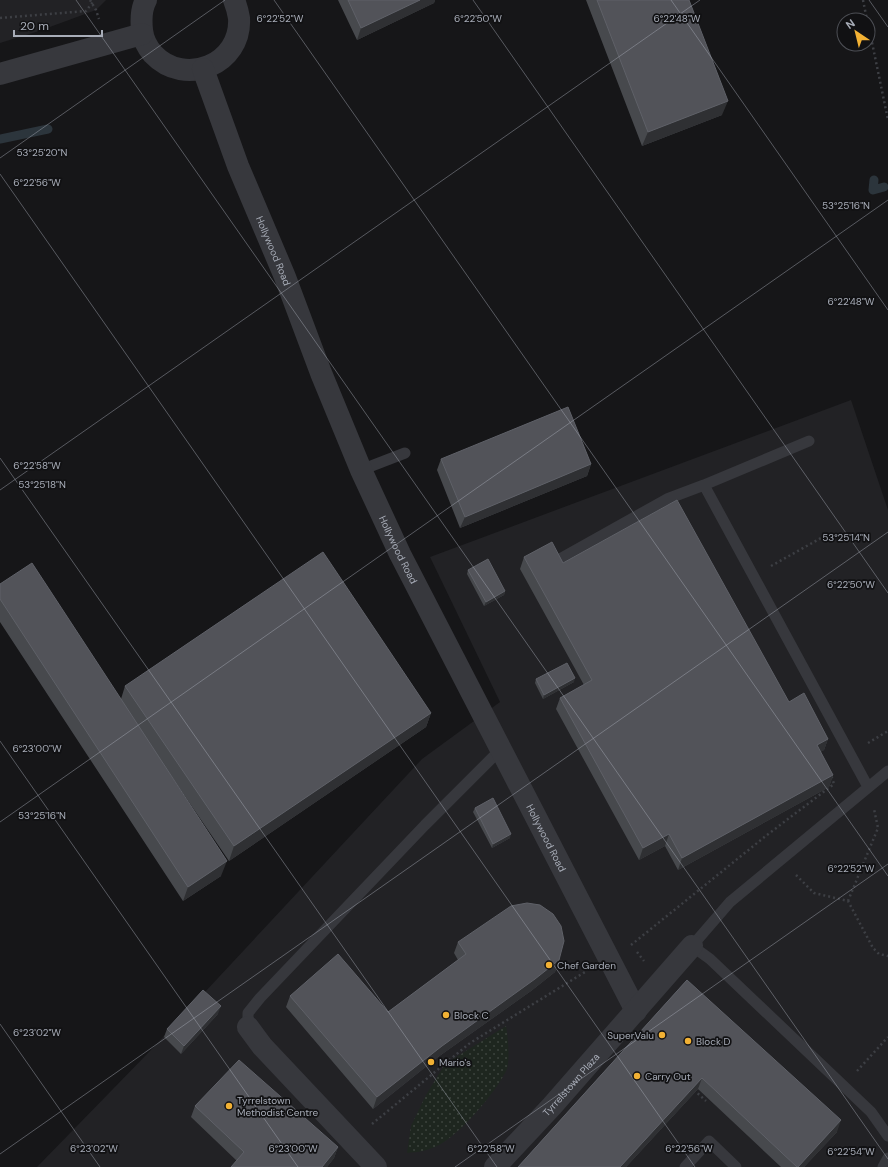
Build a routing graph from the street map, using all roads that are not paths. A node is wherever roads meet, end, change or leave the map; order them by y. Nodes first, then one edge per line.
1 (146, 0) edge
2 (234, 0) edge
3 (142, 34) junction
4 (203, 69) junction
5 (0, 74) edge
6 (809, 441) dead end
7 (405, 453) dead end
8 (360, 470) junction
9 (704, 485) junction
10 (558, 560) edge
11 (501, 749) junction
12 (888, 771) edge
13 (868, 787) junction
14 (692, 946) junction
15 (636, 1011) junction
16 (248, 1027) joint
17 (888, 1136) edge
18 (888, 1158) edge
19 (376, 1167) edge
20 (495, 1167) edge
21 (685, 1167) edge
22 (736, 1167) edge
23 (883, 1167) edge

1 - 3 street
2 - 4 street
3 - 4 street
3 - 5 street
4 - 8 street, Hollywood Road
6 - 9 lane
7 - 8 lane
8 - 11 street, Hollywood Road
9 - 10 lane
9 - 13 lane
11 - 15 street, Hollywood Road
11 - 16 lane
12 - 13 lane
13 - 14 lane
14 - 15 street, Tyrrelstown Plaza
14 - 17 lane
15 - 20 street, Tyrrelstown Plaza
16 - 19 street
18 - 23 lane
21 - 22 lane

